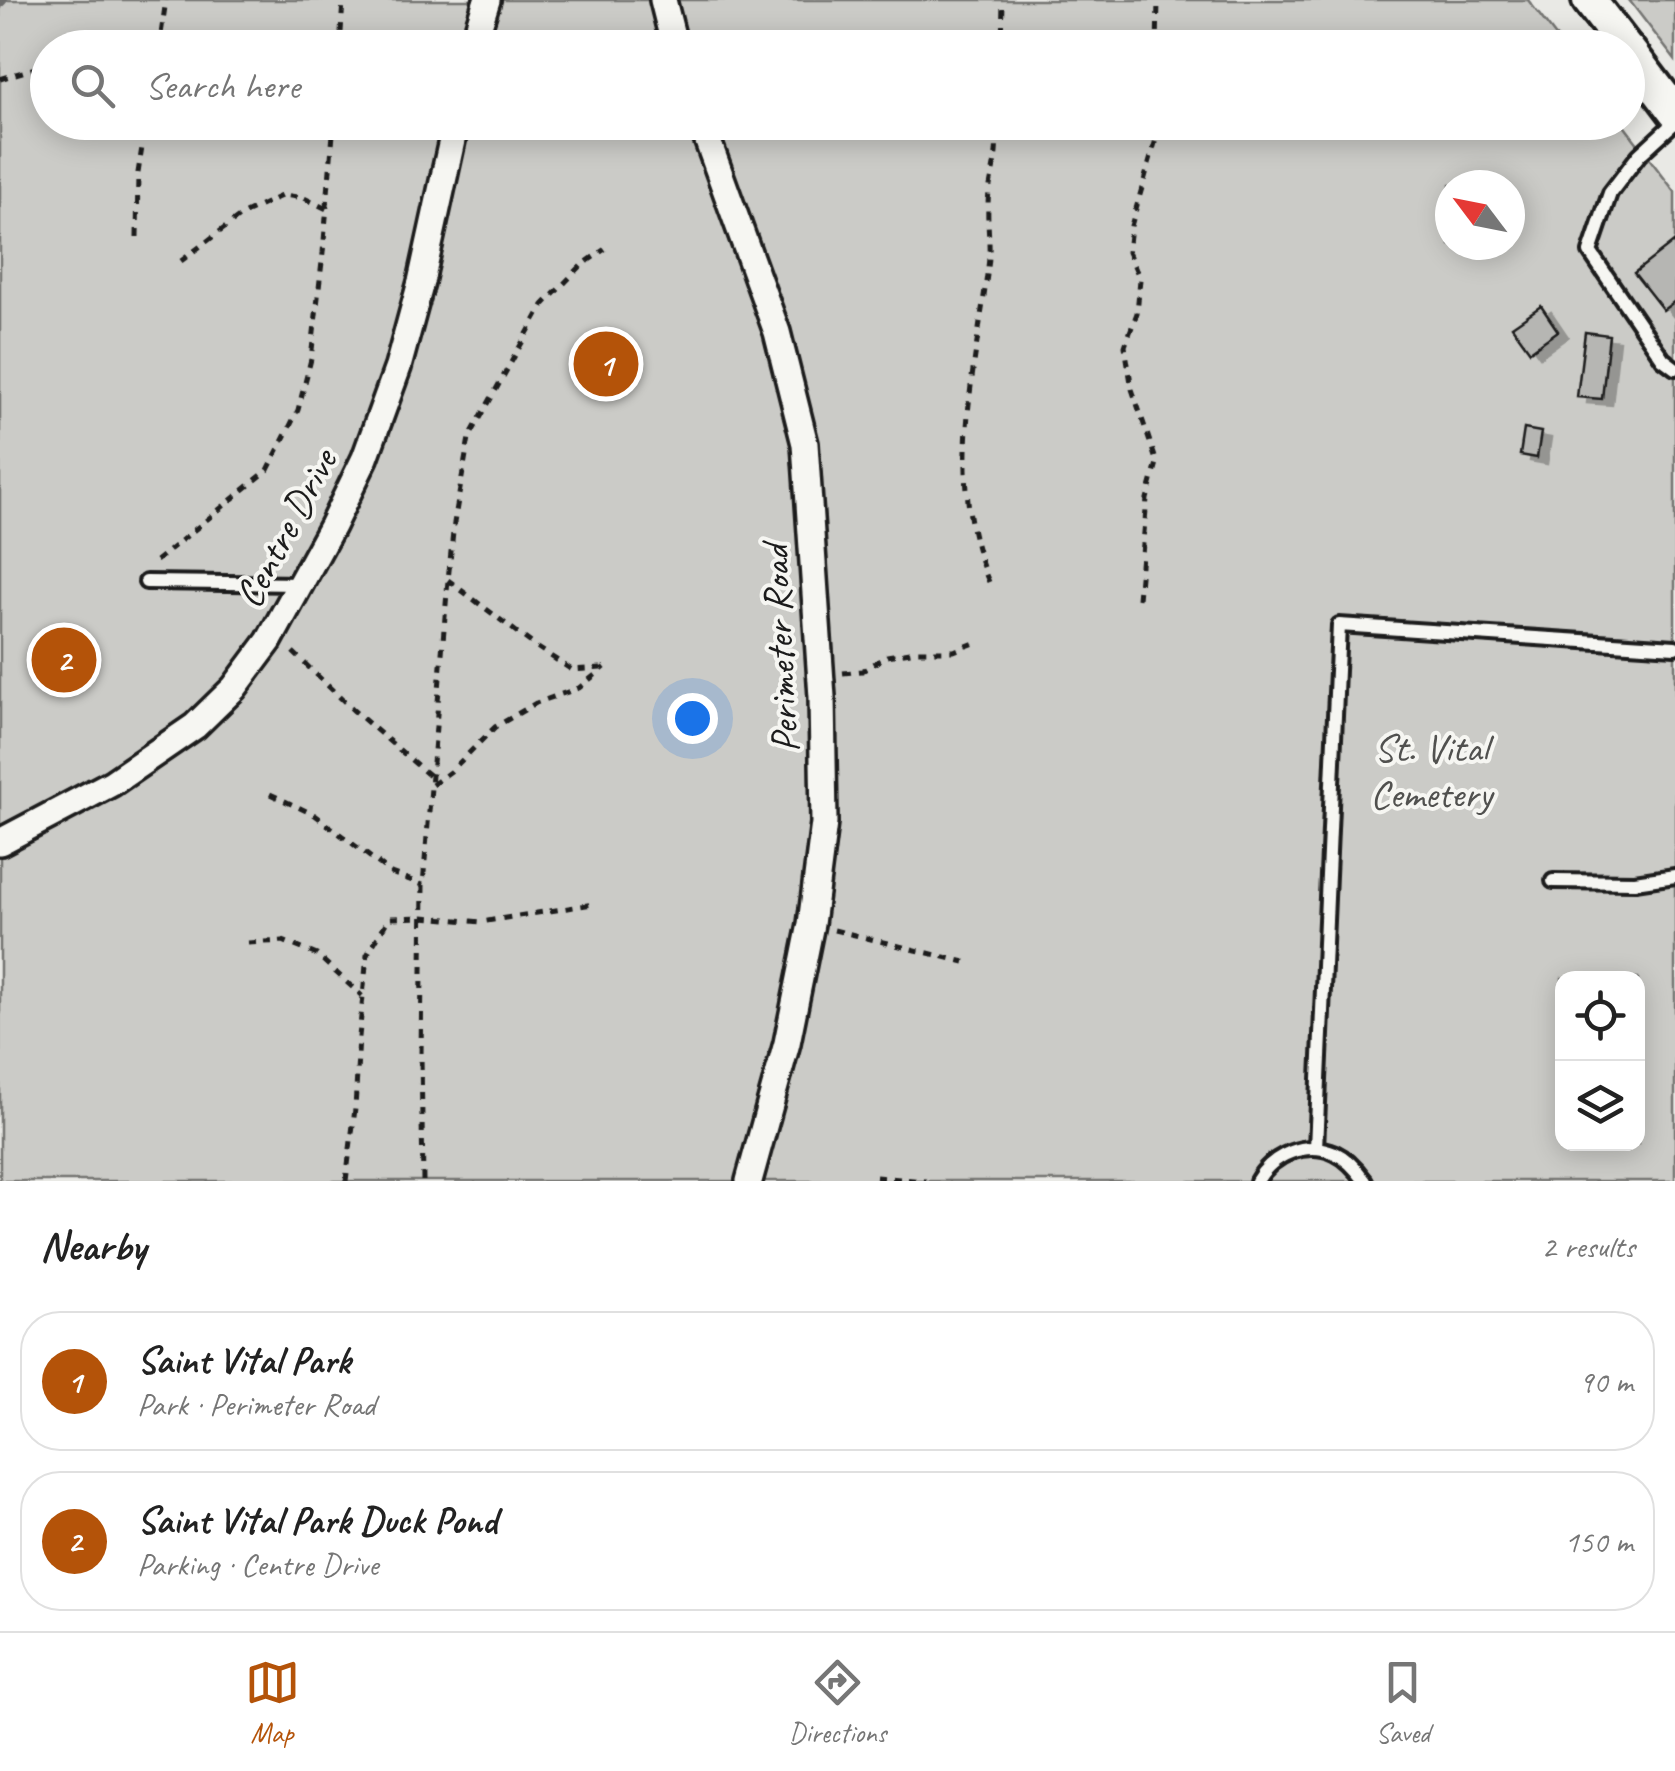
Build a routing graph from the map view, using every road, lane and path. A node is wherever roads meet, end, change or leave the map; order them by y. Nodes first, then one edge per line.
1 (166, 0) edge
2 (343, 0) edge
3 (487, 0) edge
4 (662, 0) edge
5 (1004, 0) edge
6 (1158, 0) edge
7 (1590, 0) edge
8 (162, 30) edge
9 (341, 30) edge
10 (478, 30) edge
11 (671, 30) edge
12 (1003, 30) edge
13 (1157, 30) edge
14 (1613, 30) edge
15 (30, 70) edge
16 (1645, 73) edge
17 (0, 80) edge
18 (1675, 112) edge
19 (1675, 122) edge
20 (143, 140) edge
21 (333, 140) edge
22 (452, 140) edge
23 (708, 140) edge
24 (996, 140) edge
25 (1155, 140) edge
26 (327, 209) junction
27 (136, 237) dead end
28 (605, 249) dead end
29 (181, 261) dead end
30 (1675, 368) edge
31 (156, 562) dead end
32 (448, 580) junction
33 (146, 582) dead end
34 (989, 582) dead end
35 (300, 584) junction
36 (1138, 599) dead end
37 (272, 634) junction
38 (976, 642) dead end
39 (1675, 647) edge
40 (820, 676) junction
41 (431, 777) junction
42 (430, 786) junction
43 (270, 794) dead end
44 (0, 842) edge
45 (1675, 876) edge
46 (1552, 881) dead end
47 (423, 885) junction
48 (593, 904) dead end
49 (422, 918) junction
50 (811, 924) junction
51 (248, 943) dead end
52 (965, 962) dead end
53 (362, 996) junction
54 (1316, 1148) junction
55 (876, 1177) dead end
56 (346, 1181) edge
57 (423, 1181) edge
58 (749, 1181) edge
59 (926, 1181) edge
60 (1258, 1181) edge
61 (1365, 1181) edge

1 - 8 path
2 - 9 path
3 - 10 street
4 - 11 street
5 - 12 path
6 - 13 path
7 - 14 street
15 - 17 path
16 - 18 street
19 - 30 lane
20 - 27 path
21 - 26 path
22 - 35 street, Centre Drive
23 - 40 street, Perimeter Road
24 - 34 path
25 - 36 path
26 - 29 path
26 - 31 path
28 - 32 path
32 - 41 path
32 - 42 path
33 - 35 lane
35 - 37 street, Centre Drive
37 - 41 path
37 - 44 street, Centre Drive
38 - 40 path
39 - 54 lane
40 - 50 street, Perimeter Road
41 - 42 path
42 - 47 path
43 - 47 path
45 - 46 lane
47 - 49 path
48 - 49 path
49 - 53 path
49 - 57 path
50 - 52 path
50 - 58 street, Perimeter Road
51 - 53 path
53 - 56 path
54 - 60 lane
54 - 61 lane
55 - 59 path

